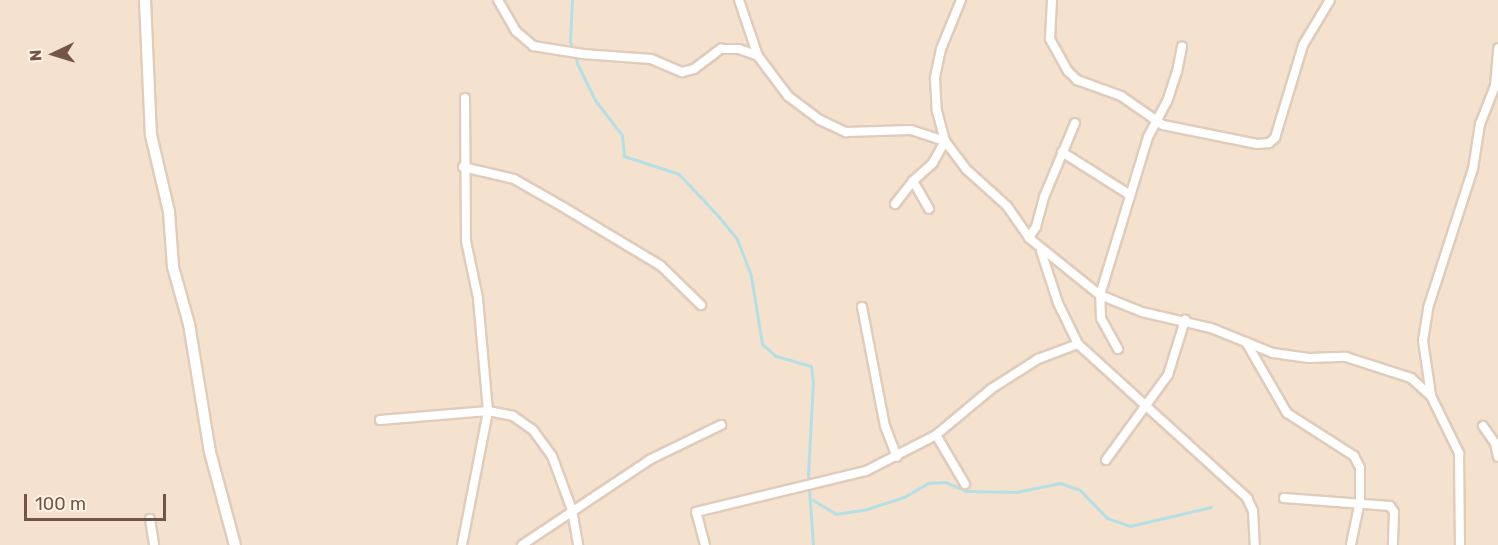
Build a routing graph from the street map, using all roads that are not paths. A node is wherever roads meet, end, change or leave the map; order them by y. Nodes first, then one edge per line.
1 (146, 0) edge
2 (498, 0) edge
3 (739, 0) edge
4 (961, 0) edge
5 (1052, 0) edge
6 (1330, 0) edge
7 (1182, 46) dead end
8 (1498, 48) edge
9 (758, 56) junction
10 (465, 98) dead end
11 (1157, 122) junction
12 (1075, 123) dead end
13 (945, 141) junction
14 (1062, 152) junction
15 (463, 167) junction
16 (913, 181) junction
17 (1130, 195) junction
18 (896, 204) dead end
19 (929, 209) dead end
20 (1029, 238) junction
21 (1041, 251) junction
22 (1100, 295) junction
23 (701, 305) dead end
24 (862, 307) dead end
25 (1185, 320) junction
26 (1246, 342) junction
27 (1078, 344) junction
28 (1118, 349) dead end
29 (1431, 396) junction
30 (1147, 407) junction
31 (488, 411) junction
32 (380, 420) dead end
33 (721, 425) dead end
34 (1483, 426) dead end
35 (936, 435) junction
36 (897, 457) junction
37 (1498, 457) edge
38 (1106, 460) dead end
39 (965, 484) dead end
40 (1284, 498) dead end
41 (1360, 501) junction
42 (572, 510) junction
43 (150, 519) dead end
44 (1351, 544) edge
45 (154, 545) edge
46 (236, 545) edge
47 (462, 545) edge
48 (522, 545) edge
49 (578, 545) edge
50 (705, 545) edge
51 (1255, 545) edge
52 (1393, 545) edge
53 (1460, 545) edge

1 - 46 street
2 - 9 street
3 - 9 street
4 - 13 street
5 - 11 street
6 - 11 street
7 - 11 street
8 - 29 street
9 - 13 street
10 - 15 street
11 - 17 street
12 - 14 street
13 - 16 street
13 - 20 street
14 - 17 street
14 - 20 street
15 - 23 street
15 - 31 street
16 - 18 street
16 - 19 street
17 - 22 street
20 - 21 street
21 - 22 street
21 - 27 street
22 - 25 street
22 - 28 street
24 - 36 street
25 - 26 street
25 - 30 street
26 - 29 street
26 - 41 street
27 - 30 street
27 - 35 street
29 - 53 street
30 - 38 street
30 - 51 street
31 - 32 street
31 - 42 street
31 - 47 street
33 - 42 street
34 - 37 street
35 - 36 street
35 - 39 street
36 - 50 street
40 - 41 street
41 - 44 street
41 - 52 street
42 - 48 street
42 - 49 street
43 - 45 street

